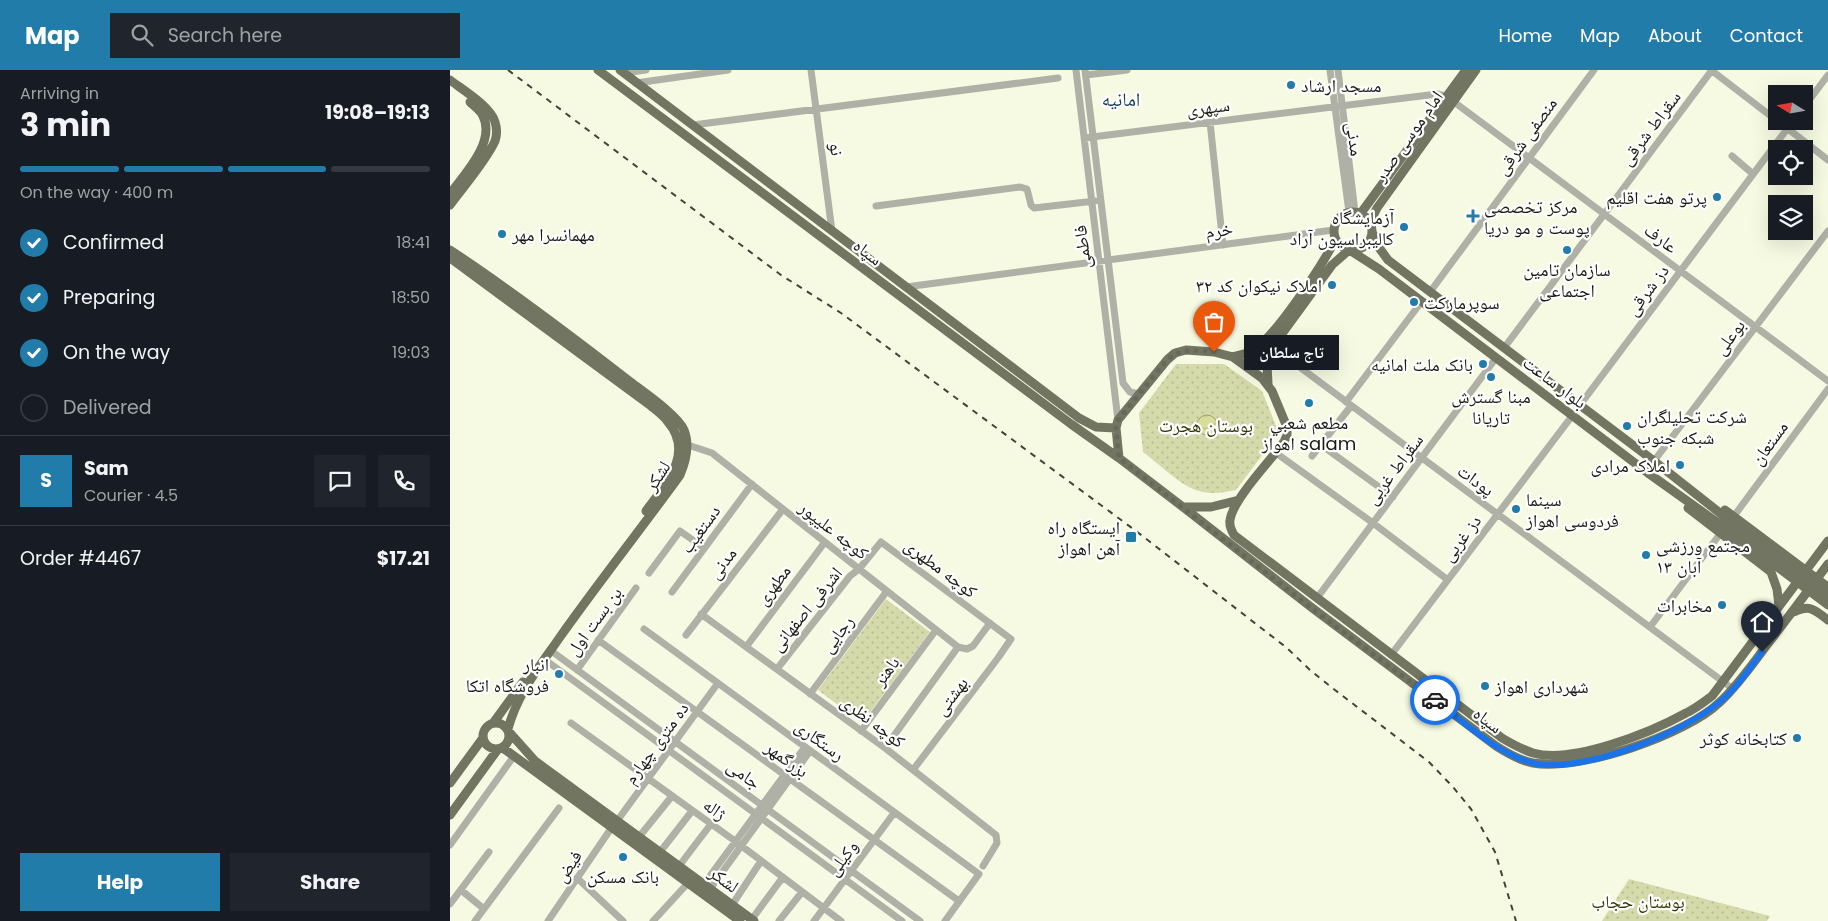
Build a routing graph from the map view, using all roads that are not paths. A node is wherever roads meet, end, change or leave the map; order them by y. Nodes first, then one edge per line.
1 (598, 70) edge
2 (646, 70) edge
3 (728, 70) edge
4 (811, 70) edge
5 (1076, 70) edge
6 (1128, 70) edge
7 (1330, 70) edge
8 (1338, 70) edge
9 (1466, 70) edge
10 (1476, 70) edge
11 (1594, 70) edge
12 (1712, 70) edge
13 (622, 72) edge
14 (1085, 73) edge
15 (1828, 75) edge
16 (1058, 78) dead end
17 (450, 80) edge
18 (636, 83) junction
19 (450, 87) edge
20 (1813, 95) edge
21 (1450, 99) junction
22 (1339, 106) junction
23 (816, 109) junction
24 (1768, 114) edge
25 (1210, 122) junction
26 (693, 125) junction
27 (1786, 130) edge
28 (1790, 130) edge
29 (1093, 137) junction
30 (1084, 138) junction
31 (1732, 156) dead end
32 (1529, 158) junction
33 (1828, 160) edge
34 (1754, 174) junction
35 (450, 194) edge
36 (1101, 200) junction
37 (1092, 201) junction
38 (450, 205) edge
39 (876, 206) dead end
40 (1355, 212) junction
41 (1604, 214) junction
42 (1370, 222) junction
43 (1333, 230) junction
44 (1828, 230) edge
45 (832, 231) junction
46 (1372, 232) junction
47 (1335, 240) junction
48 (1222, 244) junction
49 (450, 250) edge
50 (1350, 250) junction
51 (450, 258) edge
52 (1108, 260) junction
53 (1099, 261) junction
54 (1680, 271) junction
55 (906, 287) junction
56 (1430, 292) junction
57 (1422, 301) junction
58 (1756, 327) junction
59 (1274, 348) junction
60 (1504, 348) junction
61 (1233, 357) junction
62 (1496, 358) junction
63 (1828, 381) edge
64 (1268, 384) junction
65 (1828, 388) edge
66 (1139, 394) junction
67 (1349, 404) junction
68 (1580, 405) junction
69 (1572, 416) junction
70 (1117, 424) junction
71 (688, 445) junction
72 (1321, 445) junction
73 (1276, 453) junction
74 (1312, 456) dead end
75 (1119, 458) junction
76 (1422, 458) junction
77 (1654, 461) junction
78 (1648, 474) junction
79 (752, 484) junction
80 (1393, 496) junction
81 (1239, 500) junction
82 (1183, 507) junction
83 (782, 509) junction
84 (1498, 514) junction
85 (1734, 516) junction
86 (1373, 523) junction
87 (1720, 534) junction
88 (1742, 535) junction
89 (1765, 539) junction
90 (825, 542) junction
91 (1828, 542) edge
92 (704, 548) junction
93 (1752, 558) junction
94 (1828, 564) edge
95 (859, 569) junction
96 (1806, 570) junction
97 (649, 574) dead end
98 (1817, 579) junction
99 (1448, 580) junction
100 (1828, 587) edge
101 (636, 588) dead end
102 (672, 592) dead end
103 (887, 592) junction
104 (1828, 595) edge
105 (1317, 598) junction
106 (1828, 605) edge
107 (1779, 606) junction
108 (1310, 607) junction
109 (701, 614) junction
110 (1791, 614) junction
111 (1828, 620) edge
112 (990, 623) junction
113 (1650, 627) junction
114 (644, 629) dead end
115 (936, 630) junction
116 (686, 634) dead end
117 (1011, 639) joint
118 (598, 640) junction
119 (746, 647) junction
120 (958, 647) junction
121 (550, 650) junction
122 (1391, 655) junction
123 (544, 659) junction
124 (777, 669) junction
125 (577, 670) junction
126 (1723, 682) junction
127 (718, 683) junction
128 (1732, 689) junction
129 (810, 694) junction
130 (697, 712) junction
131 (494, 722) junction
132 (570, 723) dead end
133 (509, 731) junction
134 (861, 731) junction
135 (483, 738) junction
136 (675, 742) junction
137 (522, 747) junction
138 (500, 748) junction
139 (885, 748) junction
140 (808, 749) junction
141 (669, 751) junction
142 (514, 756) junction
143 (913, 770) junction
144 (787, 777) junction
145 (648, 779) junction
146 (450, 783) edge
147 (672, 796) junction
148 (559, 808) dead end
149 (765, 808) junction
150 (692, 811) junction
151 (894, 813) junction
152 (450, 815) edge
153 (758, 816) junction
154 (615, 824) junction
155 (711, 824) junction
156 (639, 837) junction
157 (874, 841) junction
158 (738, 843) junction
159 (450, 845) edge
160 (489, 852) dead end
161 (660, 852) junction
162 (761, 861) junction
163 (679, 866) junction
164 (983, 866) dead end
165 (851, 871) junction
166 (578, 878) junction
167 (783, 878) junction
168 (845, 879) junction
169 (688, 883) junction
170 (707, 887) junction
171 (461, 890) junction
172 (802, 892) junction
173 (959, 901) junction
174 (450, 904) edge
175 (732, 905) junction
176 (823, 908) junction
177 (484, 909) junction
178 (737, 920) edge
179 (753, 920) edge
180 (475, 921) edge
181 (548, 921) edge
182 (624, 921) edge
183 (653, 921) edge
184 (780, 921) edge
185 (814, 921) edge
186 (841, 921) edge
187 (902, 921) edge
188 (920, 921) edge
189 (945, 921) edge

1 - 75 main road, سپاه
2 - 13 street
3 - 18 street
4 - 23 street, نو
5 - 30 street, فاطمی
6 - 14 street
7 - 22 street, مدنی
8 - 22 street, مدنی
9 - 21 main road, امام موسی صدر
10 - 21 main road, امام موسی صدر
11 - 32 street, منصفی شرقی
12 - 24 street
12 - 41 street, سقراط شرقی
13 - 18 main road, سپاه
14 - 29 street, فاطمی
15 - 20 street
16 - 23 street
17 - 38 main road
18 - 26 main road, سپاه
19 - 35 main road
21 - 22 street, سپهری
21 - 32 street, عارف
21 - 40 main road, امام موسی صدر
21 - 42 main road, امام موسی صدر
22 - 25 street, سپهری
22 - 40 street, مدنی
23 - 26 street
23 - 45 street, نو
25 - 29 street, سپهری
25 - 48 street
26 - 45 main road, سپاه
27 - 34 street, دز شرقی
28 - 33 street
29 - 30 street, سپهری
29 - 36 street, فاطمی
30 - 37 street, فاطمی
31 - 34 street
32 - 41 street, عارف
32 - 56 street, منصفی شرقی
34 - 54 street, دز شرقی
36 - 37 street
36 - 52 street, فاطمی
37 - 39 street
37 - 53 street, فاطمی
40 - 42 main road
40 - 43 main road
41 - 54 street, عارف
41 - 60 street, سقراط شرقی
42 - 46 main road
43 - 47 main road
43 - 48 street, خرم
44 - 58 street, بوعلی
45 - 55 main road, سپاه
46 - 50 main road
46 - 56 main road, بلوار ساعت
47 - 50 main road
47 - 61 main road
48 - 52 street, خرم
49 - 71 main road
50 - 57 main road, بلوار ساعت
50 - 59 main road
51 - 131 main road, لشکر
52 - 53 street, خرم
52 - 66 street, فاطمی
53 - 55 street
53 - 70 street, فاطمی
54 - 58 street, عارف
54 - 68 street, دز شرقی
55 - 70 main road, سپاه
56 - 60 main road, بلوار ساعت
57 - 62 main road, بلوار ساعت
57 - 67 street
58 - 63 street, عارف
58 - 77 street, بوعلی
59 - 64 main road
59 - 67 street, پودات
60 - 68 main road, بلوار ساعت
61 - 64 main road
61 - 66 main road
62 - 69 main road, بلوار ساعت
62 - 76 street, سقراط غربی
64 - 73 main road
65 - 85 street, مستعان
66 - 70 main road
67 - 72 street
67 - 76 street, پودات
68 - 77 main road, بلوار ساعت
69 - 78 main road, بلوار ساعت
69 - 84 street, دز غربی
70 - 75 main road
71 - 79 street, کوچه علیپور
71 - 121 main road, لشکر
72 - 74 street
72 - 80 street
73 - 81 main road
73 - 86 street
75 - 82 main road
76 - 80 street, سقراط غربی
76 - 84 street, پودات
77 - 85 main road
77 - 88 main road, بلوار ساعت
78 - 87 main road
78 - 88 main road, بلوار ساعت
79 - 83 street, کوچه علیپور
79 - 92 street, دستغیب
80 - 86 street, سقراط غربی
81 - 82 main road
81 - 105 main road, سپاه
82 - 108 main road, سپاه
83 - 90 street, کوچه علیپور
83 - 109 street, مدنی
84 - 99 street, دز غربی
84 - 113 street, پودات
85 - 89 main road
86 - 99 street
86 - 105 street, سقراط غربی
87 - 93 main road
87 - 113 street
88 - 104 main road, bridge
88 - 106 main road, bridge
89 - 93 main road
89 - 96 main road
90 - 95 street, کوچه علیپور
90 - 119 street, مطهری
91 - 96 main road, سپاه
92 - 97 street
92 - 102 street, دستغیب
93 - 107 main road
94 - 98 main road, سپاه
95 - 103 street, کوچه علیپور
95 - 112 street, کوچه مطهری
95 - 124 street, اشرفی اصفهانی
96 - 98 main road
96 - 107 main road, سپاه
98 - 100 main road
98 - 110 main road, سپاه
99 - 122 street, دز غربی
101 - 118 street, بن بست اول
103 - 115 street, کوچه علیپور
103 - 129 street, رجایی
105 - 108 main road
105 - 122 main road, سپاه
107 - 126 main road, سپاه
108 - 128 main road, سپاه
109 - 116 street, مدنی
109 - 119 street, کوچه نظری
110 - 111 main road
110 - 128 main road, سپاه
112 - 117 street, کوچه مطهری
112 - 120 street
113 - 126 street, پودات
114 - 127 street, رستگاری
115 - 120 street, کوچه علیپور
115 - 134 street, باهنر
117 - 143 street, بهشتی
118 - 125 street, بن بست اول
118 - 130 street, بزرگمهر
119 - 124 street, کوچه نظری
120 - 139 street, بهشتی
121 - 123 main road, لشکر
121 - 125 street, جامی
122 - 126 main road, سپاه
123 - 133 main road, لشکر
123 - 141 street
124 - 129 street, کوچه نظری
125 - 136 street, جامی
126 - 128 street, پودات
127 - 130 street, ده متری چهارم
127 - 140 street, رستگاری
129 - 134 street, کوچه نظری
130 - 136 street, ده متری چهارم
130 - 144 street, بزرگمهر
131 - 133 main road
131 - 135 main road
132 - 145 street, ژاله
133 - 137 main road, لشکر
133 - 138 main road
134 - 139 street, کوچه نظری
135 - 138 main road
135 - 146 main road
136 - 141 street, ده متری چهارم
136 - 149 street, جامی
137 - 142 main road
137 - 154 main road, لشکر
138 - 142 main road, لشکر
138 - 152 main road
139 - 143 street, کوچه نظری
140 - 144 street
140 - 151 street, رستگاری
141 - 145 street, ده متری چهارم
141 - 153 street
142 - 154 main road, لشکر
142 - 159 street
143 - 164 street, کوچه نظری
144 - 149 street
144 - 157 street, بزرگمهر
145 - 147 street, ژاله
145 - 154 street, ده متری چهارم
147 - 150 street, ژاله
147 - 156 street
148 - 177 street
149 - 153 street
149 - 165 street, جامی
150 - 155 street, ژاله
150 - 161 street
151 - 157 street, وکیلی
151 - 173 street, رستگاری
153 - 158 street
153 - 168 street
154 - 156 main road, لشکر
154 - 166 street, فیض
154 - 169 main road, لشکر
155 - 158 street, ژاله
155 - 163 street
156 - 161 main road, لشکر
157 - 165 street, وکیلی
157 - 173 street, بزرگمهر
158 - 162 street, ژاله
158 - 170 street
160 - 171 street
161 - 163 main road, لشکر
162 - 167 street, ژاله
162 - 175 street
163 - 170 main road, لشکر
165 - 168 street, وکیلی
165 - 188 street, جامی
166 - 181 street, فیض
166 - 182 street
167 - 172 street, ژاله
167 - 179 street
168 - 176 street, وکیلی
168 - 187 street
169 - 178 main road, لشکر
169 - 183 street
170 - 175 main road, لشکر
171 - 174 street
171 - 177 street
172 - 176 street, ژاله
172 - 184 street
173 - 189 street
175 - 179 main road, لشکر
176 - 185 street, وکیلی
176 - 186 street, ژاله
177 - 180 street

